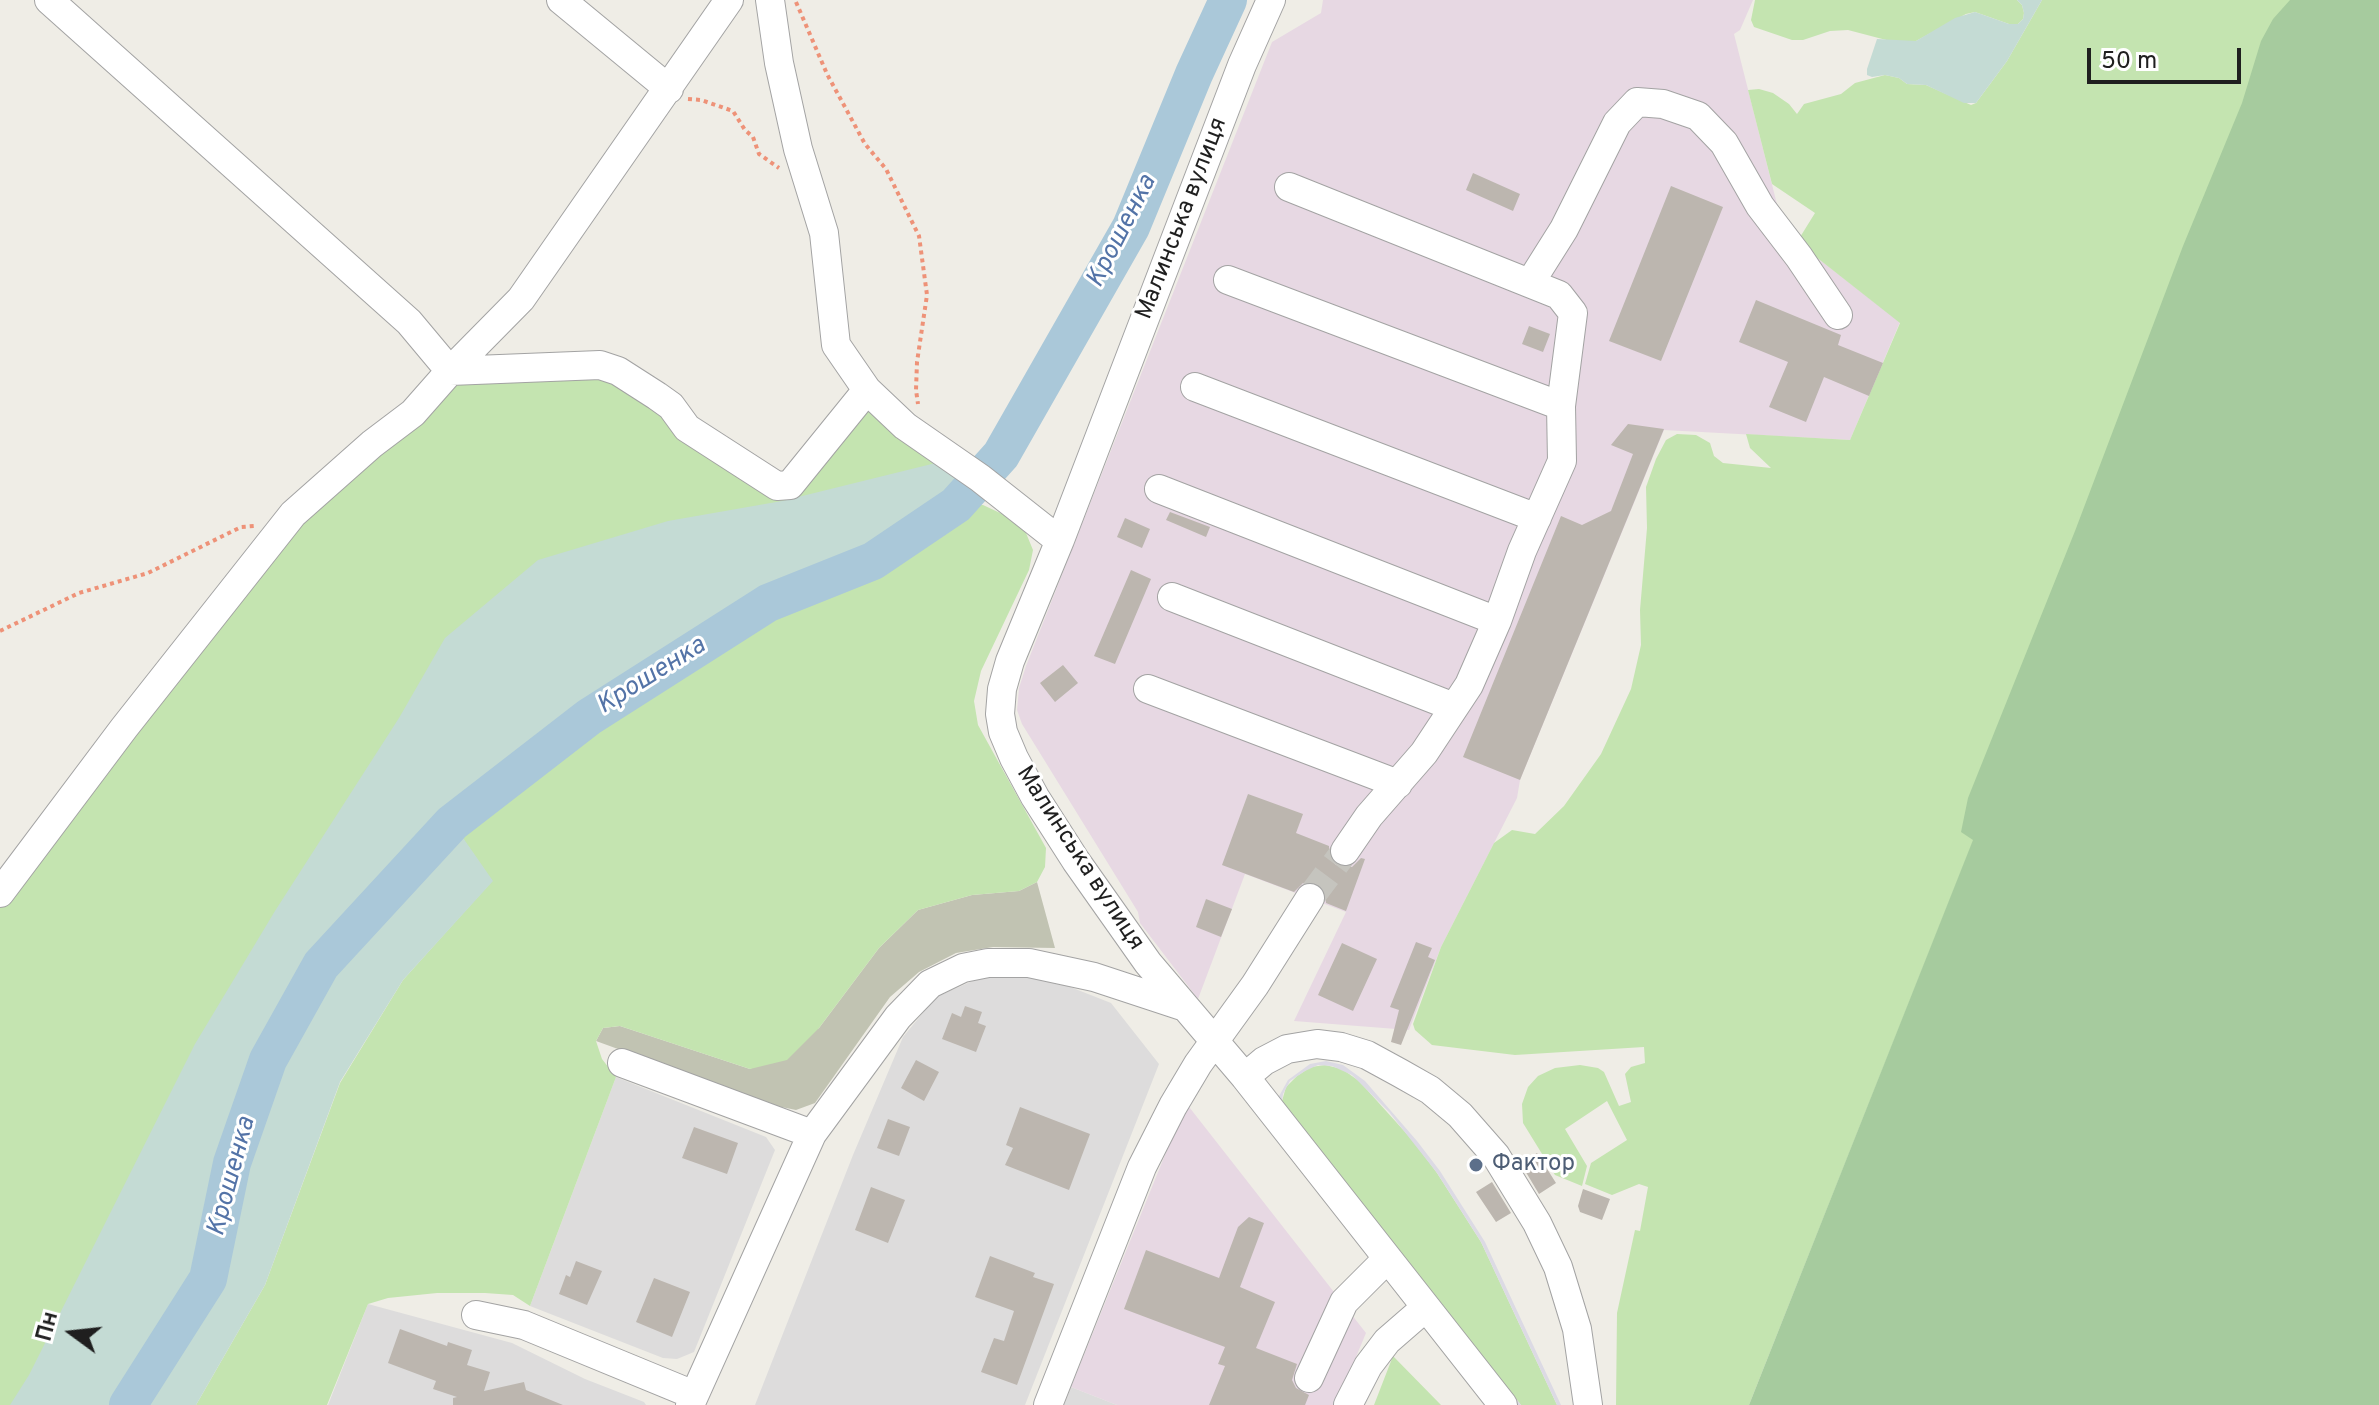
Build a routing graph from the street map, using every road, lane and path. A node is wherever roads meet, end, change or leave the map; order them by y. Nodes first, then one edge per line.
1 (49, 0) edge
2 (561, 0) edge
3 (729, 0) edge
4 (770, 0) edge
5 (795, 0) edge
6 (1271, 0) edge
7 (664, 97) junction
8 (781, 170) dead end
9 (1289, 187) dead end
10 (1228, 280) dead end
11 (1530, 283) junction
12 (1838, 315) dead end
13 (450, 371) junction
14 (1195, 387) dead end
15 (867, 390) junction
16 (919, 406) dead end
17 (1561, 406) junction
18 (1159, 489) dead end
19 (293, 514) junction
20 (1537, 518) junction
21 (1055, 537) junction
22 (1172, 597) dead end
23 (1497, 621) junction
24 (0, 631) edge
25 (1148, 689) dead end
26 (1454, 707) junction
27 (1398, 784) junction
28 (1345, 851) tunnel mouth
29 (0, 893) edge
30 (1310, 898) tunnel mouth
31 (1185, 1007) junction
32 (1214, 1042) junction
33 (622, 1063) dead end
34 (1245, 1077) junction
35 (812, 1134) junction
36 (1387, 1259) junction
37 (1425, 1308) junction
38 (476, 1315) dead end
39 (1309, 1378) dead end
40 (692, 1400) edge
41 (1048, 1405) edge
42 (1348, 1405) edge
43 (1503, 1405) edge
44 (1588, 1405) edge

1 - 13 street
2 - 7 street
3 - 7 street
4 - 15 street
5 - 16 path
6 - 21 street, Малинська вулиця
7 - 8 path
7 - 13 street
9 - 11 street
10 - 17 street
11 - 12 street
11 - 17 street
13 - 15 street
13 - 19 street
14 - 20 street
15 - 21 street
17 - 20 street
18 - 23 street
19 - 24 path
19 - 29 street
20 - 23 street
21 - 31 street, Малинська вулиця
22 - 26 street
23 - 26 street
25 - 27 street
26 - 27 street
27 - 28 street
30 - 32 street
31 - 32 street, Малинська вулиця
31 - 35 street
32 - 34 street, Малинська вулиця
32 - 41 street
33 - 35 street
34 - 36 street, Малинська вулиця
34 - 44 street
35 - 40 street
36 - 37 street, Малинська вулиця
36 - 39 street
37 - 42 street
37 - 43 street, Малинська вулиця
38 - 40 street

